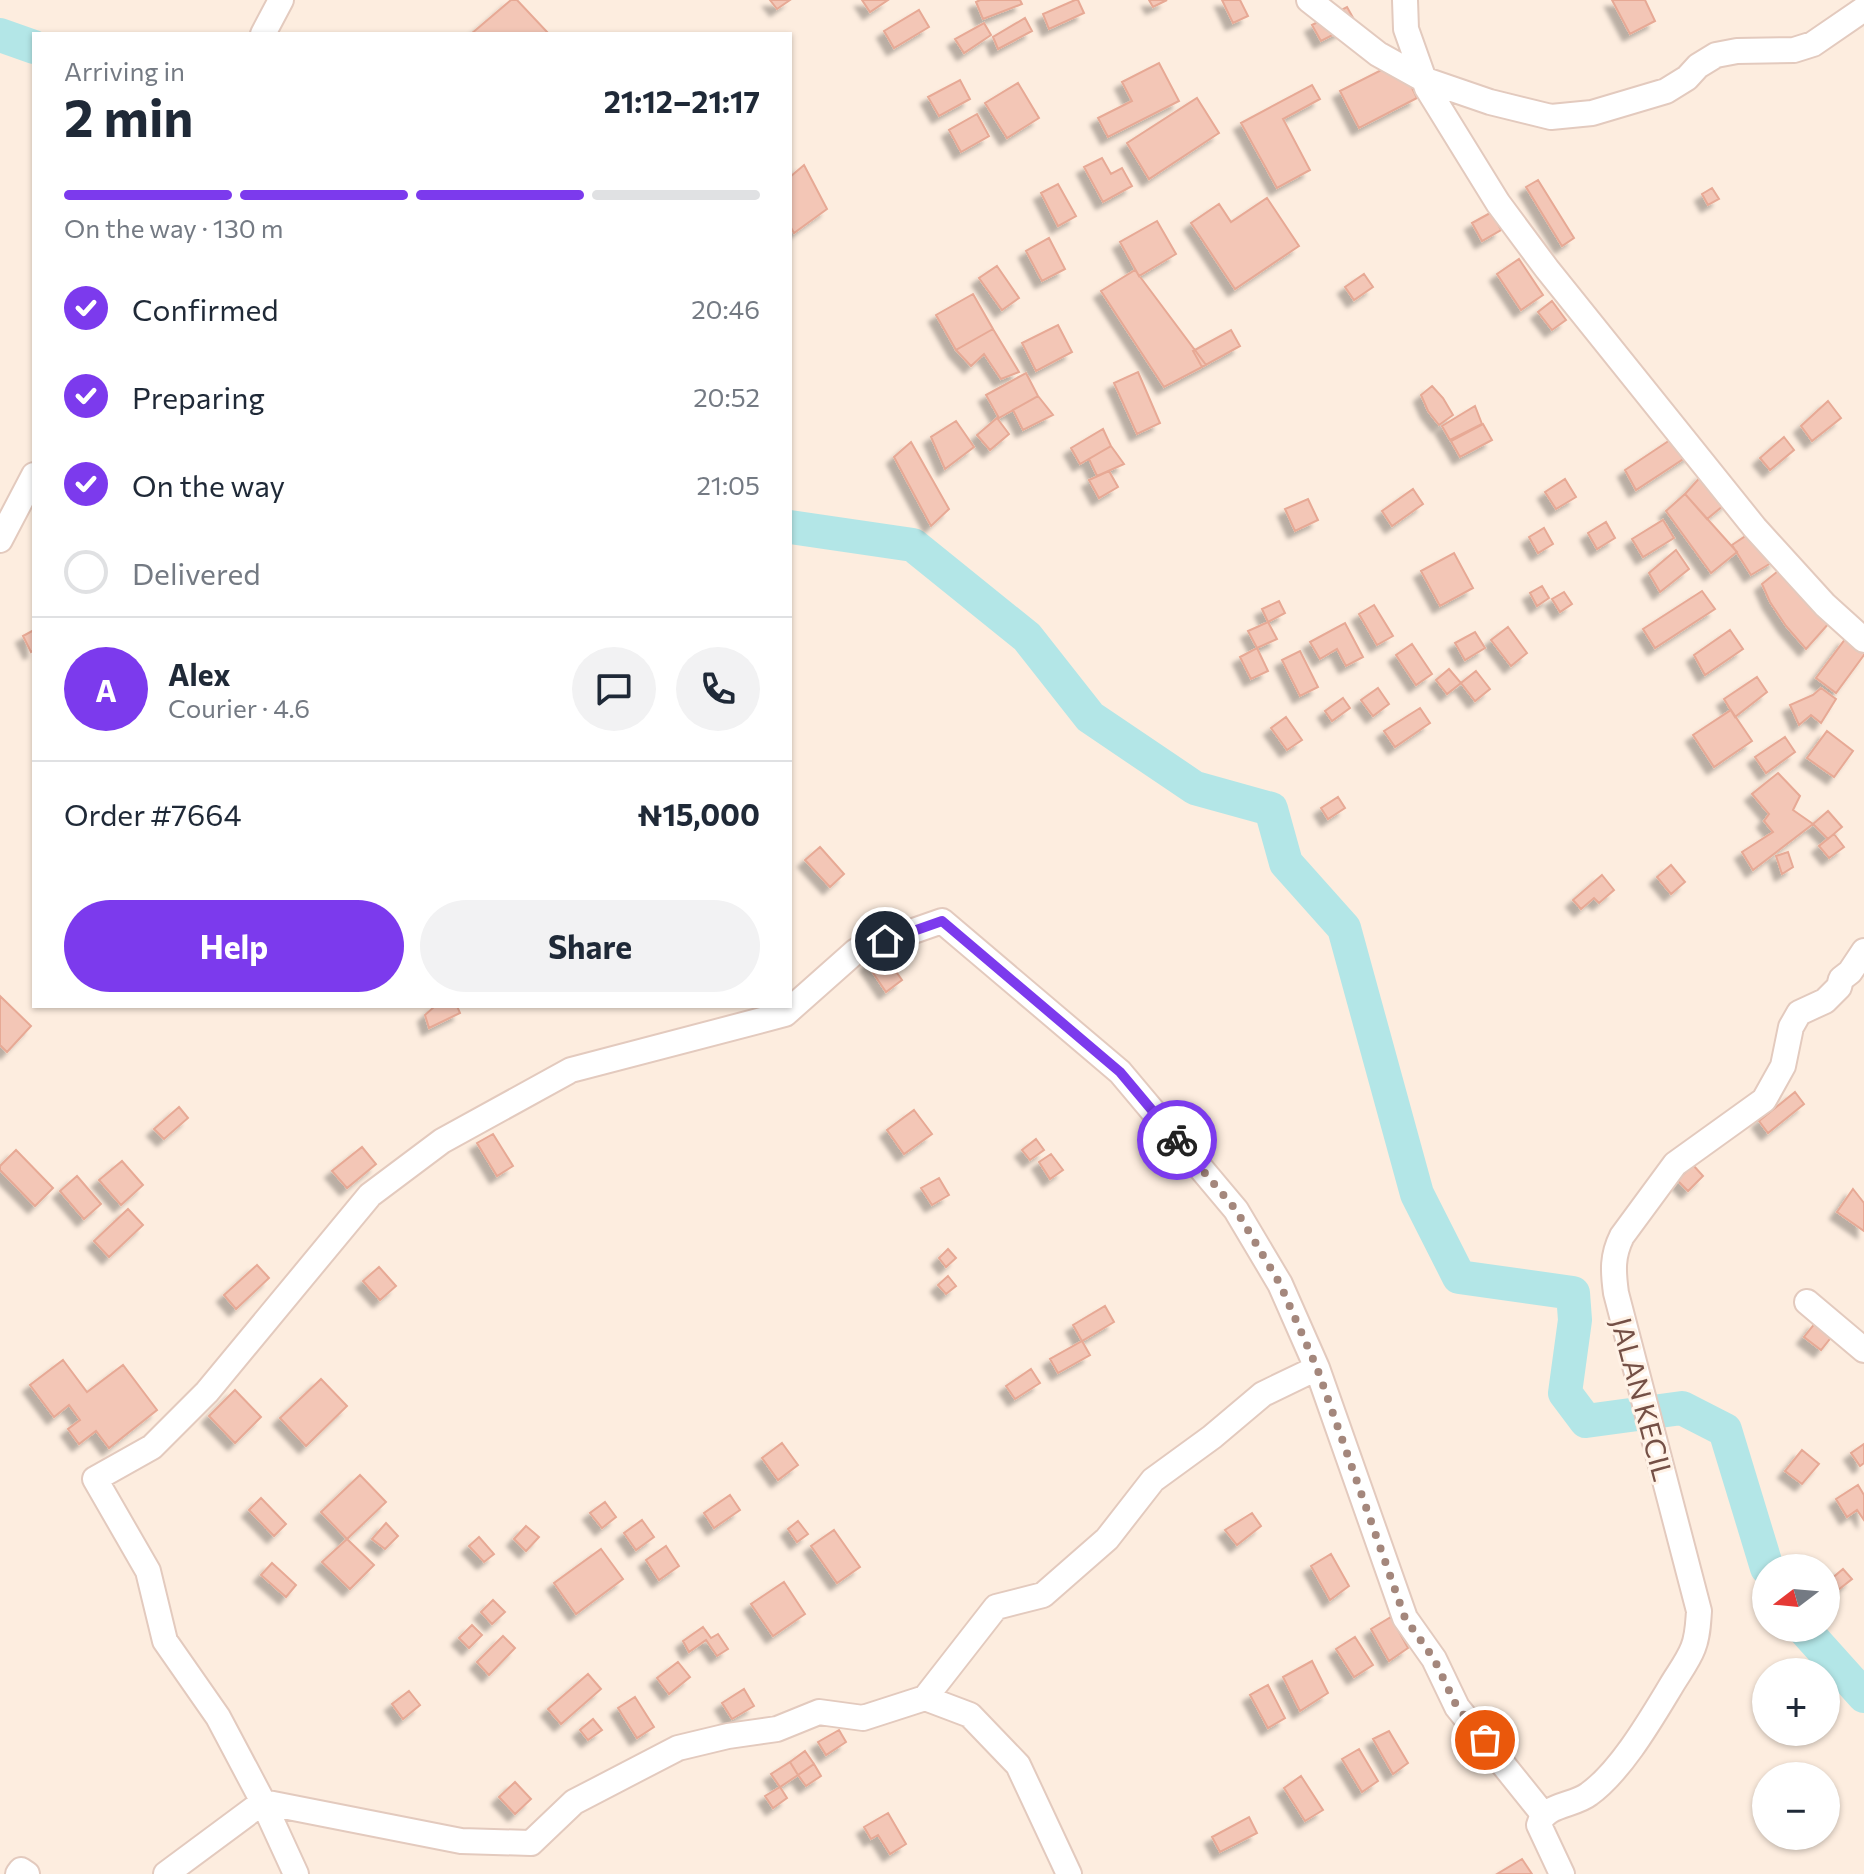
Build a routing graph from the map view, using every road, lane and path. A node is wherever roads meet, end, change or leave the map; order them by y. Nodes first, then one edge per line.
1 (281, 0) edge
2 (1309, 0) edge
3 (1405, 0) edge
4 (1864, 9) edge
5 (264, 32) edge
6 (1423, 79) junction
7 (32, 479) edge
8 (0, 540) edge
9 (1864, 640) edge
10 (1864, 951) edge
11 (792, 1008) edge
12 (792, 1008) edge
13 (1807, 1302) dead end
14 (1864, 1350) edge
15 (1317, 1368) junction
16 (925, 1698) junction
17 (263, 1802) junction
18 (1543, 1814) junction
19 (18, 1874) edge
20 (27, 1874) edge
21 (166, 1874) edge
22 (296, 1874) edge
23 (1069, 1874) edge
24 (1562, 1874) edge

1 - 5 street
2 - 6 street
3 - 6 street
4 - 6 street
6 - 9 street
7 - 8 street
10 - 18 street, JALAN KECIL
11 - 15 street
12 - 17 street
13 - 14 street
15 - 16 street
15 - 18 street
16 - 17 street
16 - 23 street
17 - 21 street
17 - 22 street
18 - 24 street
19 - 20 street

